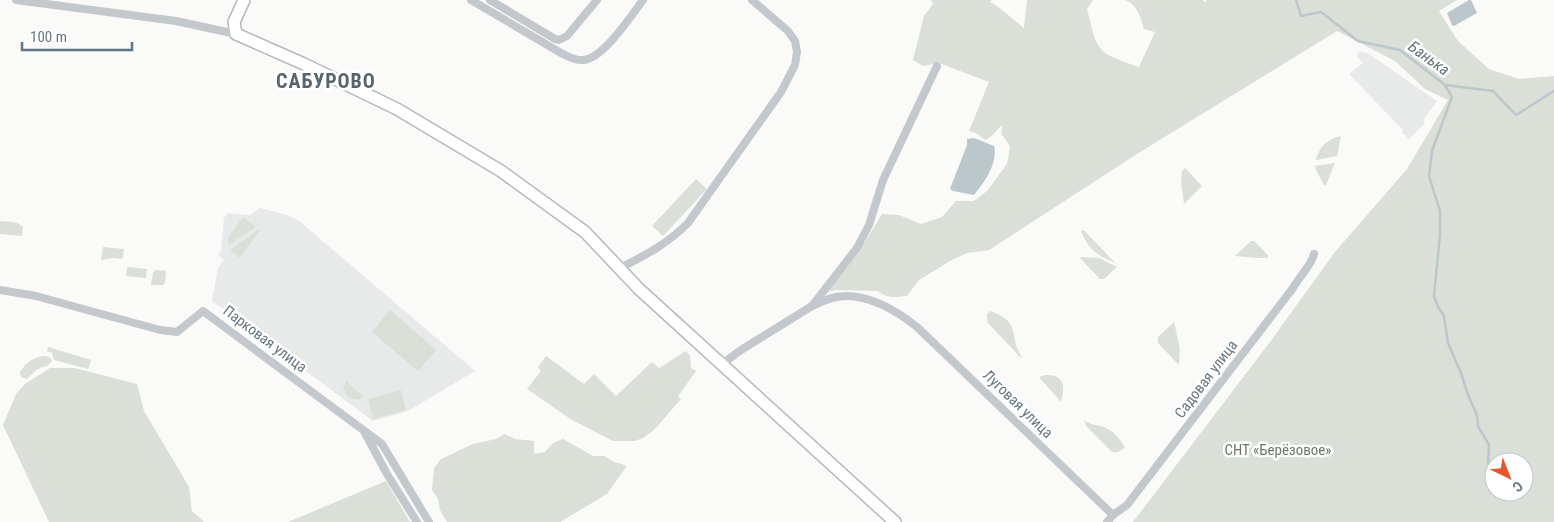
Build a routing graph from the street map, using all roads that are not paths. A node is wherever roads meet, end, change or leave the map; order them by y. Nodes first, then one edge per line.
1 (16, 0) edge
2 (244, 0) edge
3 (471, 0) edge
4 (490, 0) edge
5 (597, 0) edge
6 (643, 0) edge
7 (752, 0) edge
8 (236, 34) junction
9 (937, 66) dead end
10 (1314, 254) dead end
11 (620, 268) junction
12 (0, 290) edge
13 (812, 306) junction
14 (722, 364) junction
15 (363, 429) junction
16 (1113, 515) junction
17 (416, 522) edge
18 (429, 522) edge
19 (895, 522) edge
20 (1107, 522) edge

1 - 8 street
2 - 8 street
3 - 6 street
4 - 5 street
7 - 11 street
8 - 11 street
9 - 13 street
10 - 16 street, Садовая улица
11 - 14 street
12 - 15 street, Парковая улица
13 - 14 street
13 - 16 street, Луговая улица
14 - 19 street
15 - 17 street, Парковая улица
15 - 18 street, Парковая улица
16 - 20 street, Садовая улица

